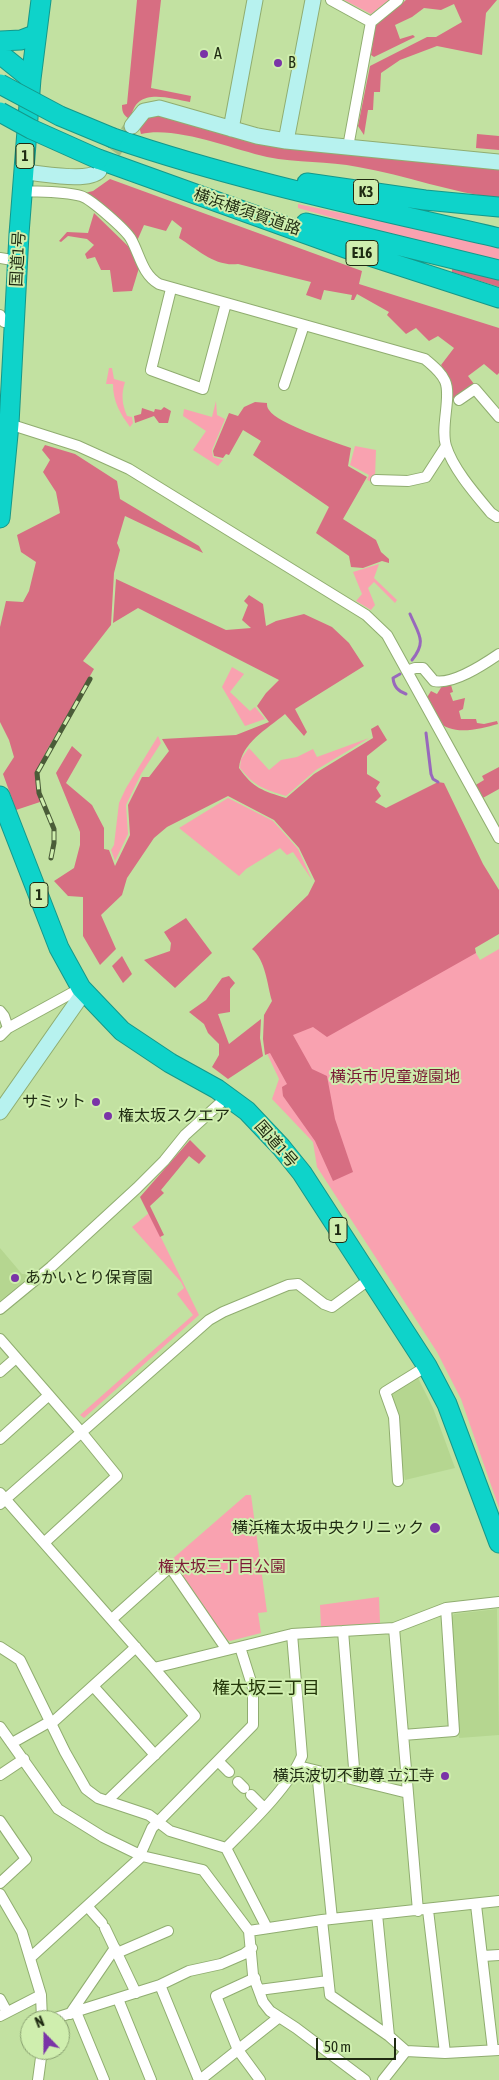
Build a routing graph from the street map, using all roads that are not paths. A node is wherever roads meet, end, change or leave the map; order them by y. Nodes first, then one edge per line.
1 (32, 0) edge
2 (41, 0) edge
3 (254, 0) edge
4 (313, 0) edge
5 (331, 0) edge
6 (398, 0) edge
7 (371, 22) junction
8 (0, 41) edge
9 (34, 42) junction
10 (0, 54) edge
11 (31, 79) junction
12 (0, 84) edge
13 (0, 112) edge
14 (132, 126) tunnel mouth
15 (231, 129) junction
16 (286, 141) junction
17 (348, 147) junction
18 (499, 162) edge
19 (99, 165) junction
20 (24, 172) junction
21 (234, 174) junction
22 (30, 191) junction
23 (226, 204) junction
24 (499, 207) edge
25 (499, 238) edge
26 (9, 260) edge
27 (499, 270) edge
28 (171, 289) junction
29 (499, 298) edge
30 (226, 303) junction
31 (7, 319) edge
32 (304, 325) junction
33 (284, 385) dead end
34 (459, 400) dead end
35 (499, 417) edge
36 (6, 428) edge
37 (446, 446) junction
38 (376, 480) dead end
39 (498, 515) edge
40 (0, 518) edge
41 (499, 654) edge
42 (407, 671) junction
43 (0, 796) edge
44 (499, 838) edge
45 (82, 990) junction
46 (0, 1012) edge
47 (8, 1028) junction
48 (0, 1036) edge
49 (228, 1096) junction
50 (0, 1112) edge
51 (370, 1280) junction
52 (0, 1309) edge
53 (0, 1339) edge
54 (16, 1358) junction
55 (427, 1366) junction
56 (0, 1372) edge
57 (49, 1395) junction
58 (82, 1433) junction
59 (0, 1439) edge
60 (398, 1481) dead end
61 (2, 1499) edge
62 (45, 1542) junction
63 (499, 1543) edge
64 (499, 1602) edge
65 (446, 1608) junction
66 (112, 1619) junction
67 (394, 1628) junction
68 (344, 1631) junction
69 (292, 1634) junction
70 (136, 1646) junction
71 (0, 1647) edge
72 (240, 1647) junction
73 (227, 1650) junction
74 (154, 1668) junction
75 (93, 1686) junction
76 (52, 1722) junction
77 (0, 1727) edge
78 (403, 1736) junction
79 (12, 1743) junction
80 (154, 1755) junction
81 (24, 1759) junction
82 (218, 1761) junction
83 (298, 1766) junction
84 (317, 1771) junction
85 (0, 1776) edge
86 (355, 1780) junction
87 (408, 1793) junction
88 (107, 1801) junction
89 (264, 1808) junction
90 (0, 1821) edge
91 (159, 1822) junction
92 (226, 1848) junction
93 (141, 1856) junction
94 (0, 1883) edge
95 (0, 1894) edge
96 (499, 1902) edge
97 (476, 1905) junction
98 (87, 1906) junction
99 (428, 1910) junction
100 (418, 1911) junction
101 (377, 1914) junction
102 (327, 1920) junction
103 (267, 1928) junction
104 (168, 1931) dead end
105 (249, 1931) junction
106 (252, 1948) junction
107 (116, 1950) junction
108 (499, 1955) edge
109 (482, 1956) junction
110 (30, 1958) junction
111 (255, 1978) junction
112 (328, 1981) junction
113 (160, 1985) junction
114 (259, 1990) junction
115 (136, 1993) junction
116 (41, 1995) junction
117 (0, 1999) edge
118 (118, 1999) junction
119 (42, 2010) edge
120 (73, 2013) junction
121 (4, 2014) edge
122 (70, 2014) edge
123 (278, 2018) junction
124 (389, 2036) junction
125 (238, 2050) junction
126 (496, 2050) edge
127 (406, 2051) junction
128 (445, 2053) junction
129 (41, 2060) edge
130 (38, 2080) edge
131 (104, 2080) edge
132 (151, 2080) edge
133 (200, 2080) edge
134 (260, 2080) edge
135 (365, 2080) edge
136 (383, 2080) edge

1 - 9 highway, 国道1号 / 1
2 - 9 highway, 国道1号 / 1
3 - 15 street
4 - 16 street
5 - 7 street
6 - 7 street
7 - 17 street
8 - 9 highway
9 - 11 highway, 国道1号 / 1
10 - 11 highway
11 - 20 highway, 国道1号 / 1
12 - 21 highway, 横浜横須賀道路, bridge
13 - 19 highway, 横浜横須賀道路 / E16, bridge
14 - 15 street
15 - 16 street
16 - 17 street
17 - 18 street
19 - 20 street
19 - 23 highway, 横浜横須賀道路 / E16
20 - 22 highway, 国道1号 / 1
21 - 24 highway, K3
21 - 25 highway, 横浜横須賀道路
22 - 26 highway, 国道1号 / 1
22 - 28 street
23 - 27 highway
23 - 29 highway, 横浜横須賀道路 / E16
26 - 31 highway, 国道1号 / 1
28 - 30 street
28 - 30 street
30 - 32 street
31 - 36 highway, 国道1号 / 1
32 - 33 street
32 - 37 street
34 - 35 street
36 - 40 highway, 国道1号 / 1
36 - 42 street
37 - 38 street
37 - 39 street
41 - 42 street
42 - 44 street
43 - 45 highway, 国道1号 / 1
45 - 47 street
45 - 49 highway, 国道1号 / 1
45 - 50 street
46 - 47 street
47 - 48 street
49 - 51 highway, 国道1号 / 1
49 - 52 street
51 - 55 highway, 国道1号 / 1
51 - 58 street
53 - 54 street
54 - 56 street
54 - 57 street
55 - 60 street
55 - 63 highway, 国道1号 / 1
57 - 58 street
57 - 59 street
58 - 61 street
58 - 62 street
61 - 62 street
62 - 66 street
64 - 65 street
65 - 67 street
65 - 78 street
66 - 70 street
66 - 73 street
67 - 68 street
67 - 78 street
68 - 69 street
68 - 86 street
69 - 72 street
69 - 83 street
70 - 74 street
70 - 75 street
71 - 76 street
72 - 73 street
72 - 82 street
73 - 74 street
74 - 80 street
75 - 76 street
75 - 80 street
76 - 79 street
76 - 88 street
77 - 79 street
78 - 87 street
79 - 81 street
80 - 88 street
81 - 85 street
81 - 93 street
82 - 89 street
82 - 91 street
83 - 84 street
83 - 89 street
84 - 86 street
84 - 102 street
86 - 87 street
87 - 100 street
88 - 91 street
89 - 92 street
90 - 94 street
91 - 92 street
91 - 93 street
92 - 103 street
93 - 98 street
93 - 105 street
95 - 110 street
96 - 97 street
97 - 99 street
97 - 109 street
98 - 107 street
98 - 110 street
99 - 100 street
99 - 128 street
100 - 101 street
101 - 102 street
101 - 124 street
102 - 103 street
102 - 112 street
103 - 105 street
104 - 107 street
105 - 106 street
106 - 111 street
106 - 113 street
107 - 115 street
107 - 120 street
108 - 109 street
109 - 126 street
110 - 116 street
111 - 114 street
111 - 125 street
112 - 114 street
112 - 124 street
113 - 115 street
113 - 133 street
114 - 123 street
115 - 118 street
116 - 119 street
116 - 121 street
117 - 121 street
118 - 120 street
118 - 132 street
120 - 122 street
120 - 131 street
123 - 125 street
123 - 135 street
124 - 127 street
125 - 133 street
125 - 134 street
126 - 128 street
127 - 128 street
127 - 136 street
129 - 130 street

